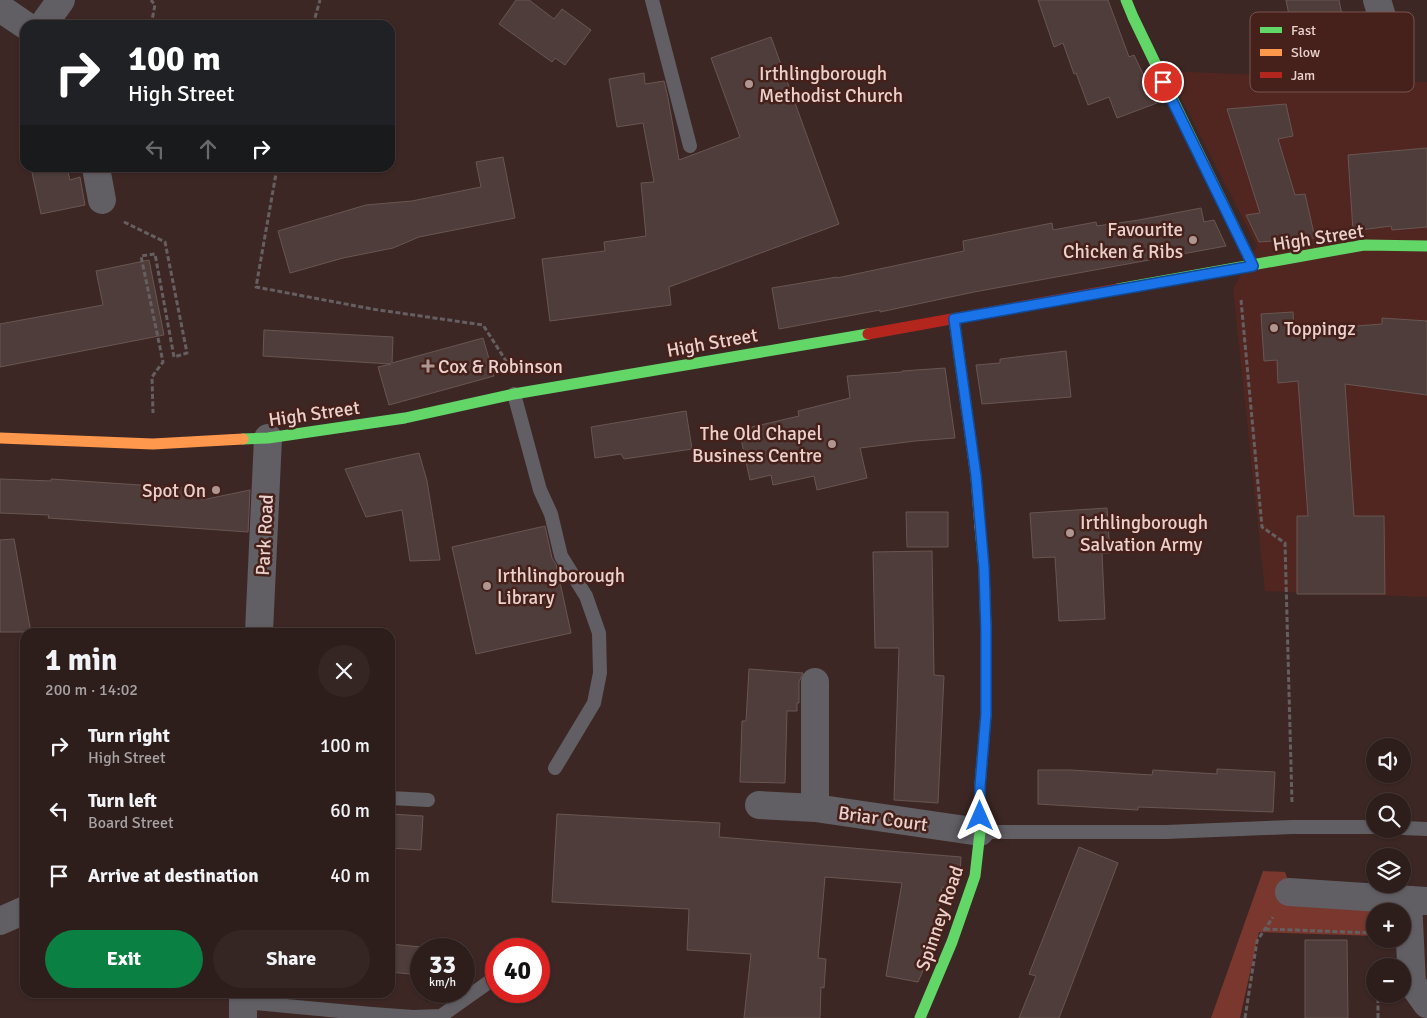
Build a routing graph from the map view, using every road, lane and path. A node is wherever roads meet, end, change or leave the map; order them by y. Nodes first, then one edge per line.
1 (61, 0) edge
2 (151, 0) edge
3 (320, 0) edge
4 (652, 0) edge
5 (1126, 0) edge
6 (0, 8) edge
7 (47, 20) edge
8 (151, 20) edge
9 (314, 20) edge
10 (20, 22) edge
11 (690, 146) dead end
12 (97, 172) edge
13 (276, 172) edge
14 (102, 200) joint
15 (1427, 246) edge
16 (1253, 266) junction
17 (1240, 295) dead end
18 (954, 319) junction
19 (510, 367) dead end
20 (514, 394) junction
21 (0, 438) edge
22 (268, 438) junction
23 (153, 444) junction
24 (259, 628) edge
25 (815, 682) dead end
26 (555, 768) dead end
27 (395, 798) edge
28 (428, 800) dead end
29 (759, 805) dead end
30 (815, 808) junction
31 (1292, 827) junction
32 (1366, 827) edge
33 (1411, 829) edge
34 (1427, 830) edge
35 (980, 832) junction
36 (1289, 892) joint
37 (1418, 901) edge
38 (20, 912) edge
39 (0, 921) edge
40 (1265, 929) junction
41 (1366, 933) edge
42 (485, 985) edge
43 (1378, 1003) edge
44 (243, 1004) edge
45 (1427, 1004) edge
46 (920, 1018) edge
47 (1245, 1018) edge
48 (1378, 1018) edge

1 - 7 street
2 - 8 path
3 - 9 path
4 - 11 lane
5 - 16 main road
6 - 10 street
12 - 14 street
13 - 19 path
14 - 23 path
15 - 16 main road, High Street
16 - 18 main road, High Street
17 - 31 path
18 - 20 main road, High Street
18 - 35 main road, Spinney Road
20 - 22 main road, High Street
20 - 26 lane
21 - 23 main road, High Street
22 - 23 main road, High Street
22 - 24 street, Park Road
25 - 30 street, Briar Court
27 - 28 lane
29 - 30 street, Briar Court
30 - 35 street, Briar Court
31 - 32 lane
31 - 35 lane
33 - 34 lane
35 - 46 main road, Spinney Road
36 - 37 street
36 - 40 path
37 - 45 street
38 - 39 street
40 - 41 path
40 - 47 path
42 - 44 lane
43 - 48 path

